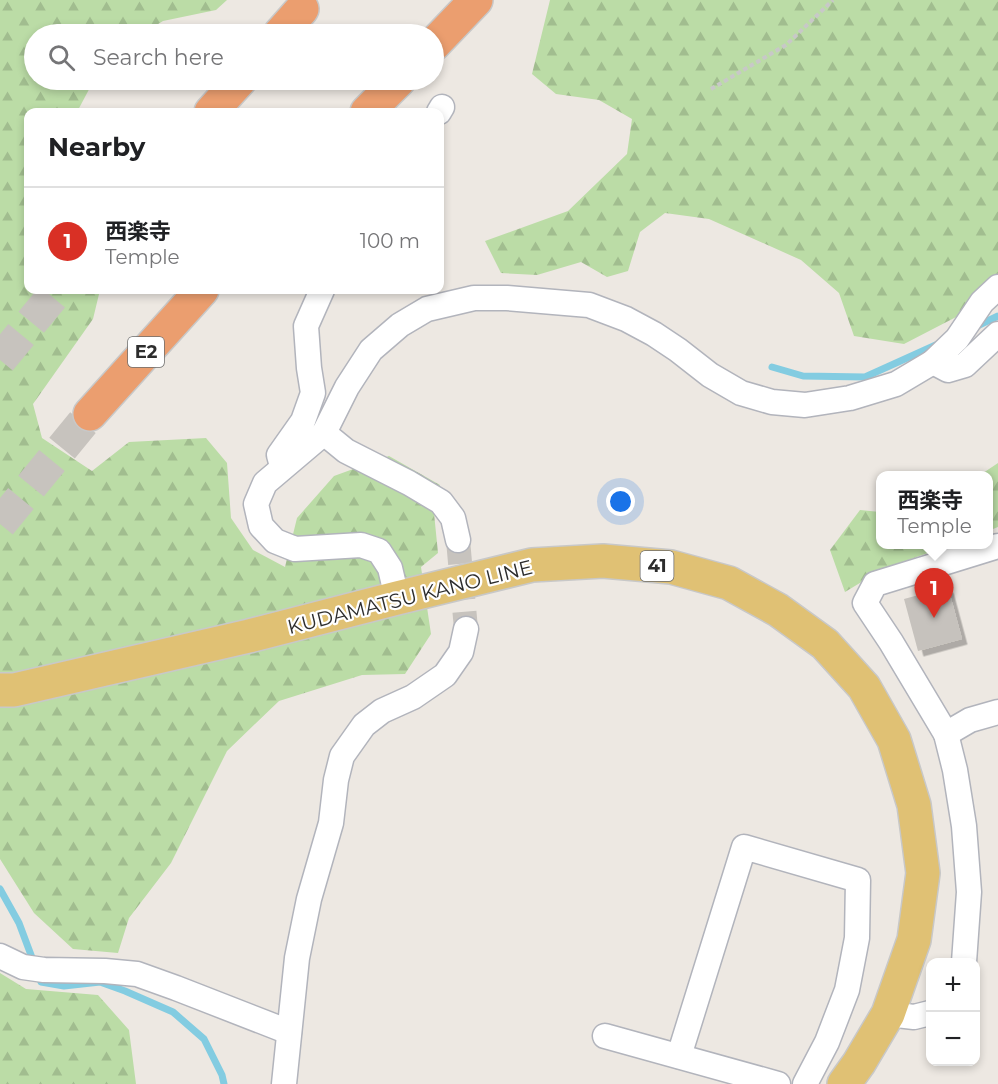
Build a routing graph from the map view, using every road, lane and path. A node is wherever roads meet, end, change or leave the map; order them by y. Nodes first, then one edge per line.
1 (476, 0) edge
2 (832, 0) edge
3 (302, 9) dead end
4 (289, 24) edge
5 (444, 34) edge
6 (711, 89) dead end
7 (231, 90) edge
8 (389, 90) edge
9 (215, 108) edge
10 (371, 108) edge
11 (998, 287) edge
12 (198, 294) edge
13 (320, 294) edge
14 (998, 334) edge
15 (933, 362) junction
16 (90, 414) tunnel mouth
17 (324, 433) junction
18 (282, 467) junction
19 (458, 540) tunnel mouth
20 (988, 549) edge
21 (397, 598) junction
22 (466, 629) tunnel mouth
23 (0, 690) edge
24 (998, 712) edge
25 (946, 734) junction
26 (0, 956) edge
27 (964, 958) edge
28 (888, 1014) junction
29 (926, 1014) edge
30 (289, 1032) junction
31 (605, 1036) dead end
32 (679, 1056) junction
33 (284, 1084) edge
34 (778, 1084) edge
35 (804, 1084) edge
36 (844, 1084) edge

1 - 5 highway
2 - 6 path
3 - 4 highway
7 - 9 highway
8 - 10 highway
11 - 15 street
12 - 16 highway, E2
13 - 18 street
14 - 15 street
15 - 17 street
17 - 18 street
17 - 19 street
18 - 21 street
20 - 25 street
21 - 23 main road, KUDAMATSU KANO LINE / 41
21 - 28 main road, KUDAMATSU KANO LINE / 41
22 - 30 street
24 - 25 street
25 - 27 street
26 - 30 street
28 - 29 street
28 - 36 main road, KUDAMATSU KANO LINE / 41
30 - 33 street
31 - 32 street
32 - 34 street
32 - 35 street

